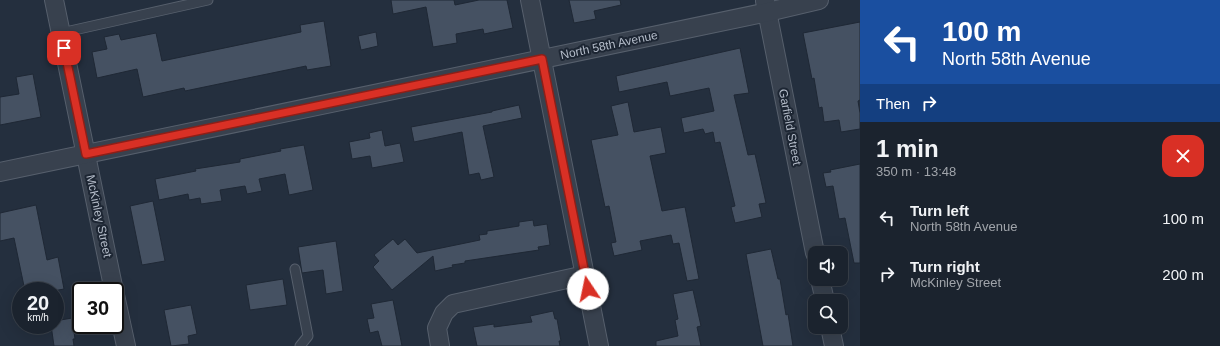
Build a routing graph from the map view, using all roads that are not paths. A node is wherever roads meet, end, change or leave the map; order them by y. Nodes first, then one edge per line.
1 (54, 0) edge
2 (208, 0) edge
3 (530, 0) edge
4 (819, 0) edge
5 (766, 6) edge
6 (60, 33) junction
7 (542, 59) junction
8 (86, 154) junction
9 (0, 172) edge
10 (814, 246) edge
11 (295, 269) dead end
12 (585, 275) junction
13 (112, 282) edge
14 (123, 334) edge
15 (831, 334) edge
16 (126, 346) edge
17 (300, 346) edge
18 (440, 346) edge
19 (599, 346) edge
20 (834, 346) edge

1 - 6 street, McKinley Street
2 - 6 lane
3 - 7 street
4 - 5 street, North 58th Avenue
5 - 7 street, North 58th Avenue
5 - 10 street, Garfield Street
6 - 8 street, McKinley Street
7 - 8 street, North 58th Avenue
7 - 12 street
8 - 9 street, North 58th Avenue
8 - 13 street, McKinley Street
11 - 17 lane
12 - 18 street
12 - 19 street
14 - 16 street
15 - 20 street

